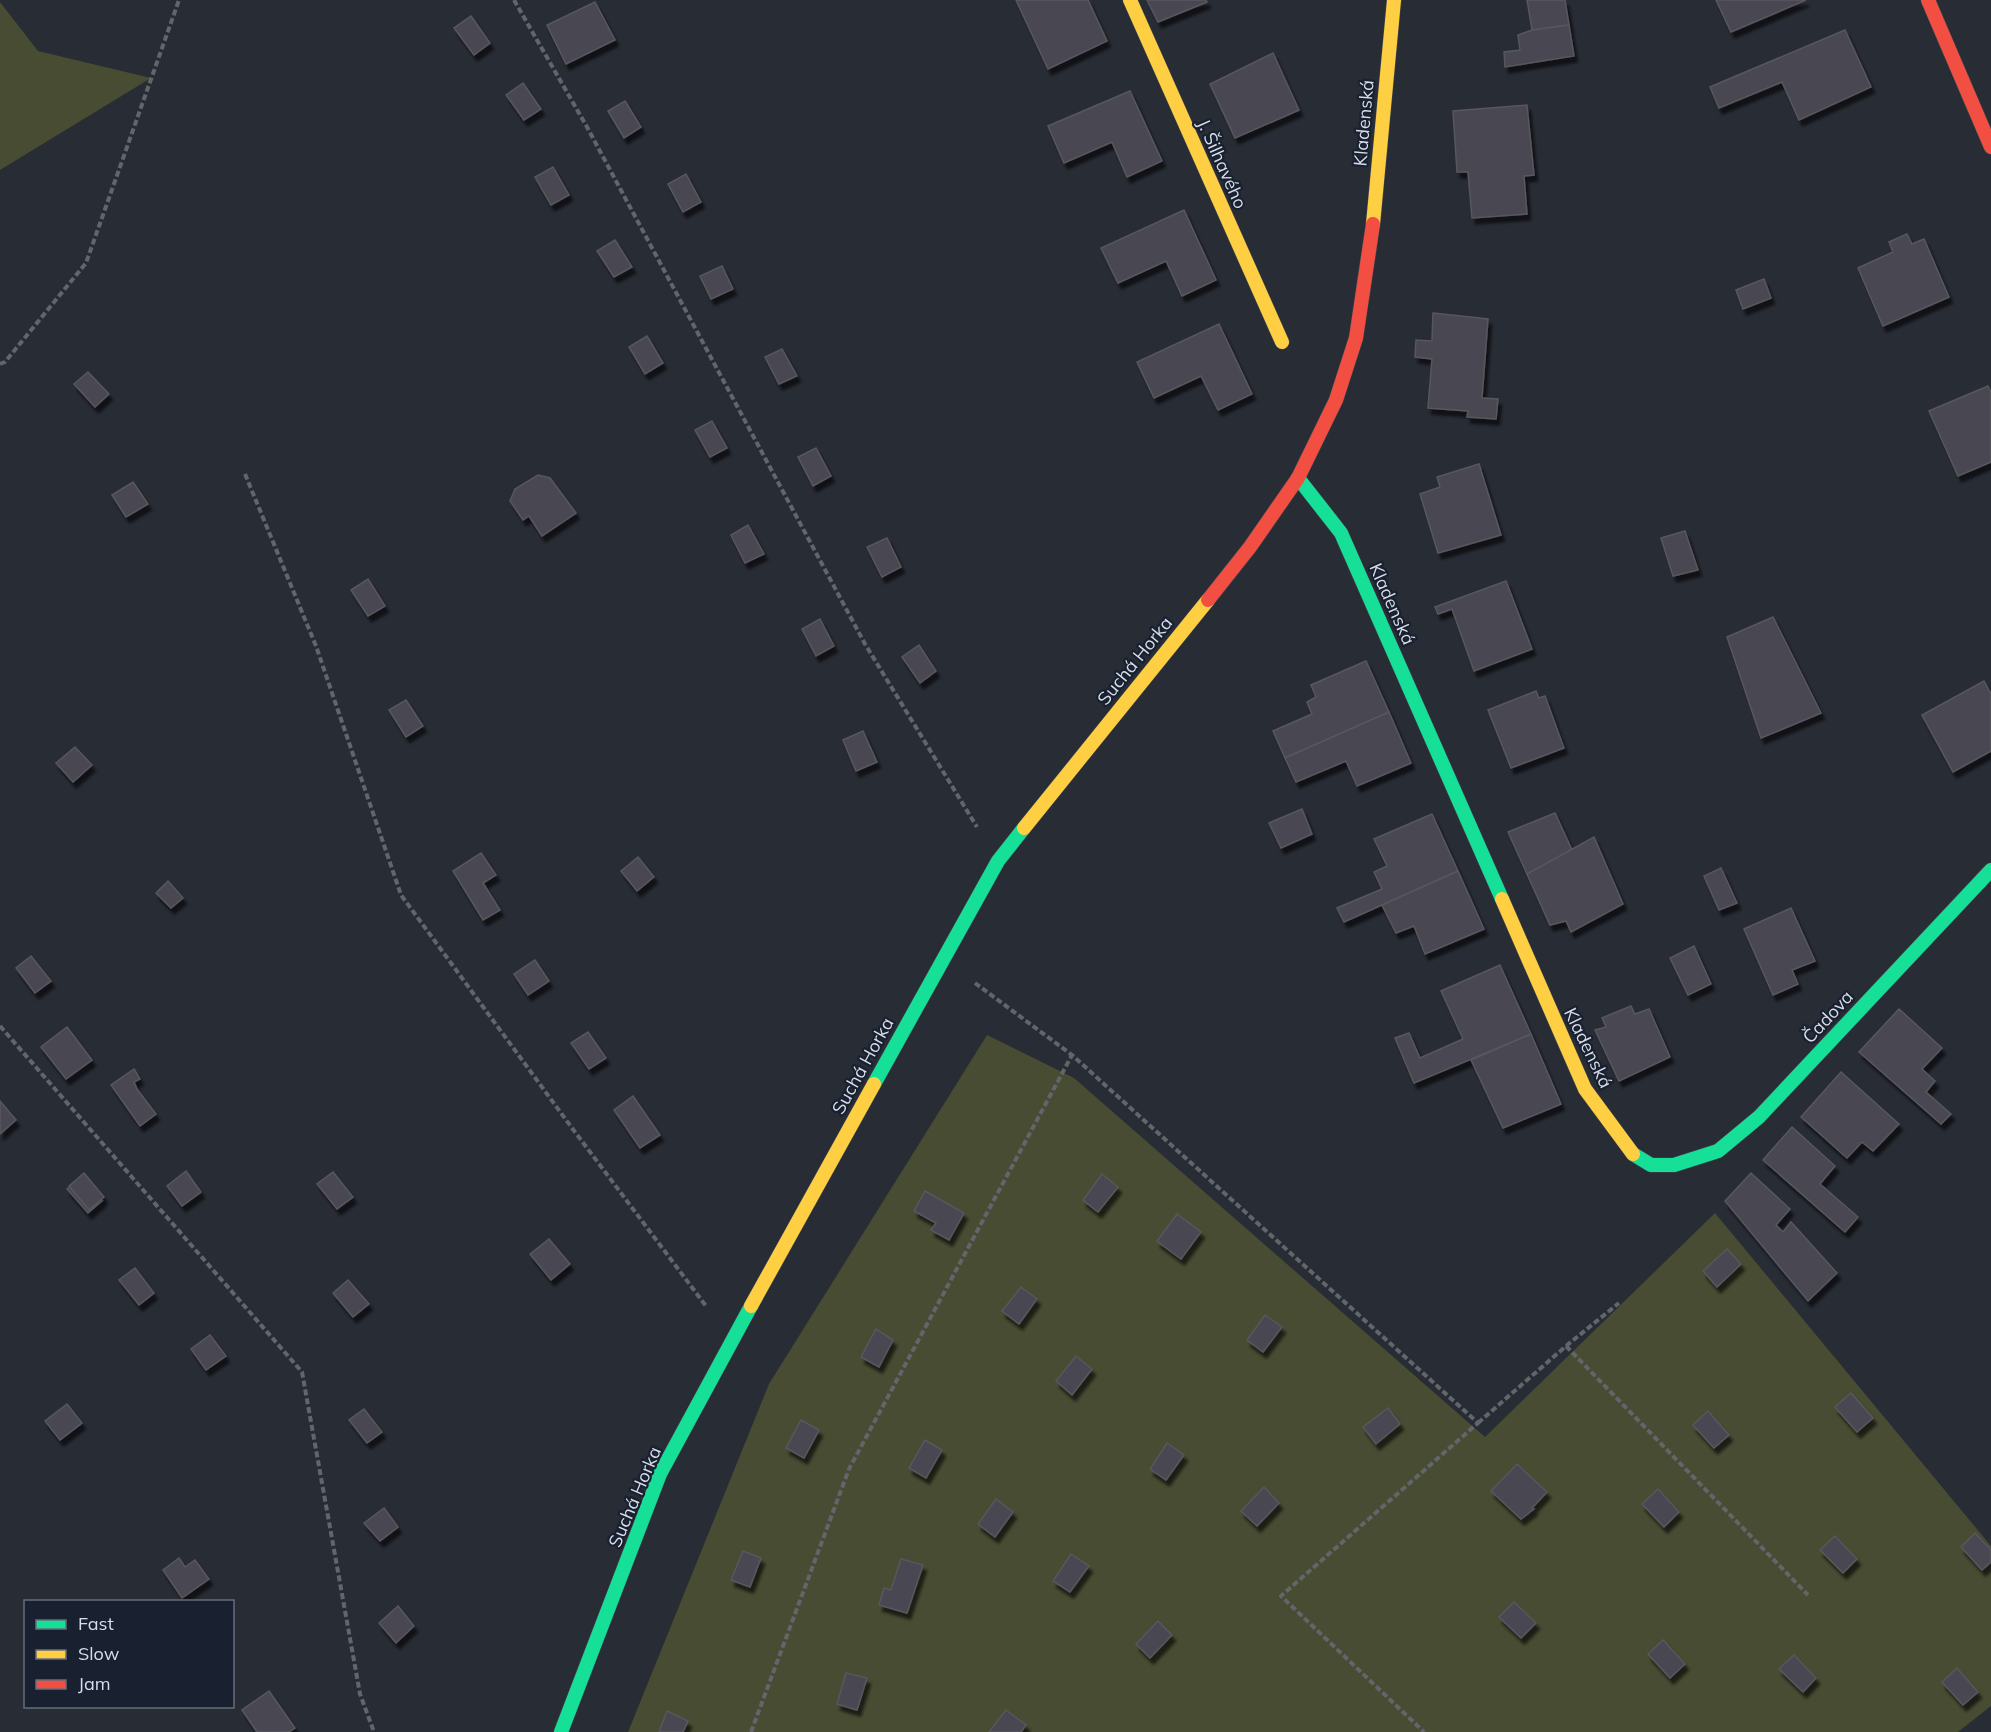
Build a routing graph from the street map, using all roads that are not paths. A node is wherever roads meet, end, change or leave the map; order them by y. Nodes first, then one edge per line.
1 (1130, 0) edge
2 (1394, 0) edge
3 (1928, 0) edge
4 (1991, 147) edge
5 (1282, 342) dead end
6 (1298, 478) junction
7 (1991, 870) edge
8 (1674, 1165) joint
9 (561, 1732) edge

1 - 5 street, J. Šilhavého
2 - 6 street, Kladenská
3 - 4 street
6 - 8 street, Kladenská
6 - 9 street, Suchá Horka
7 - 8 street, Čadova

